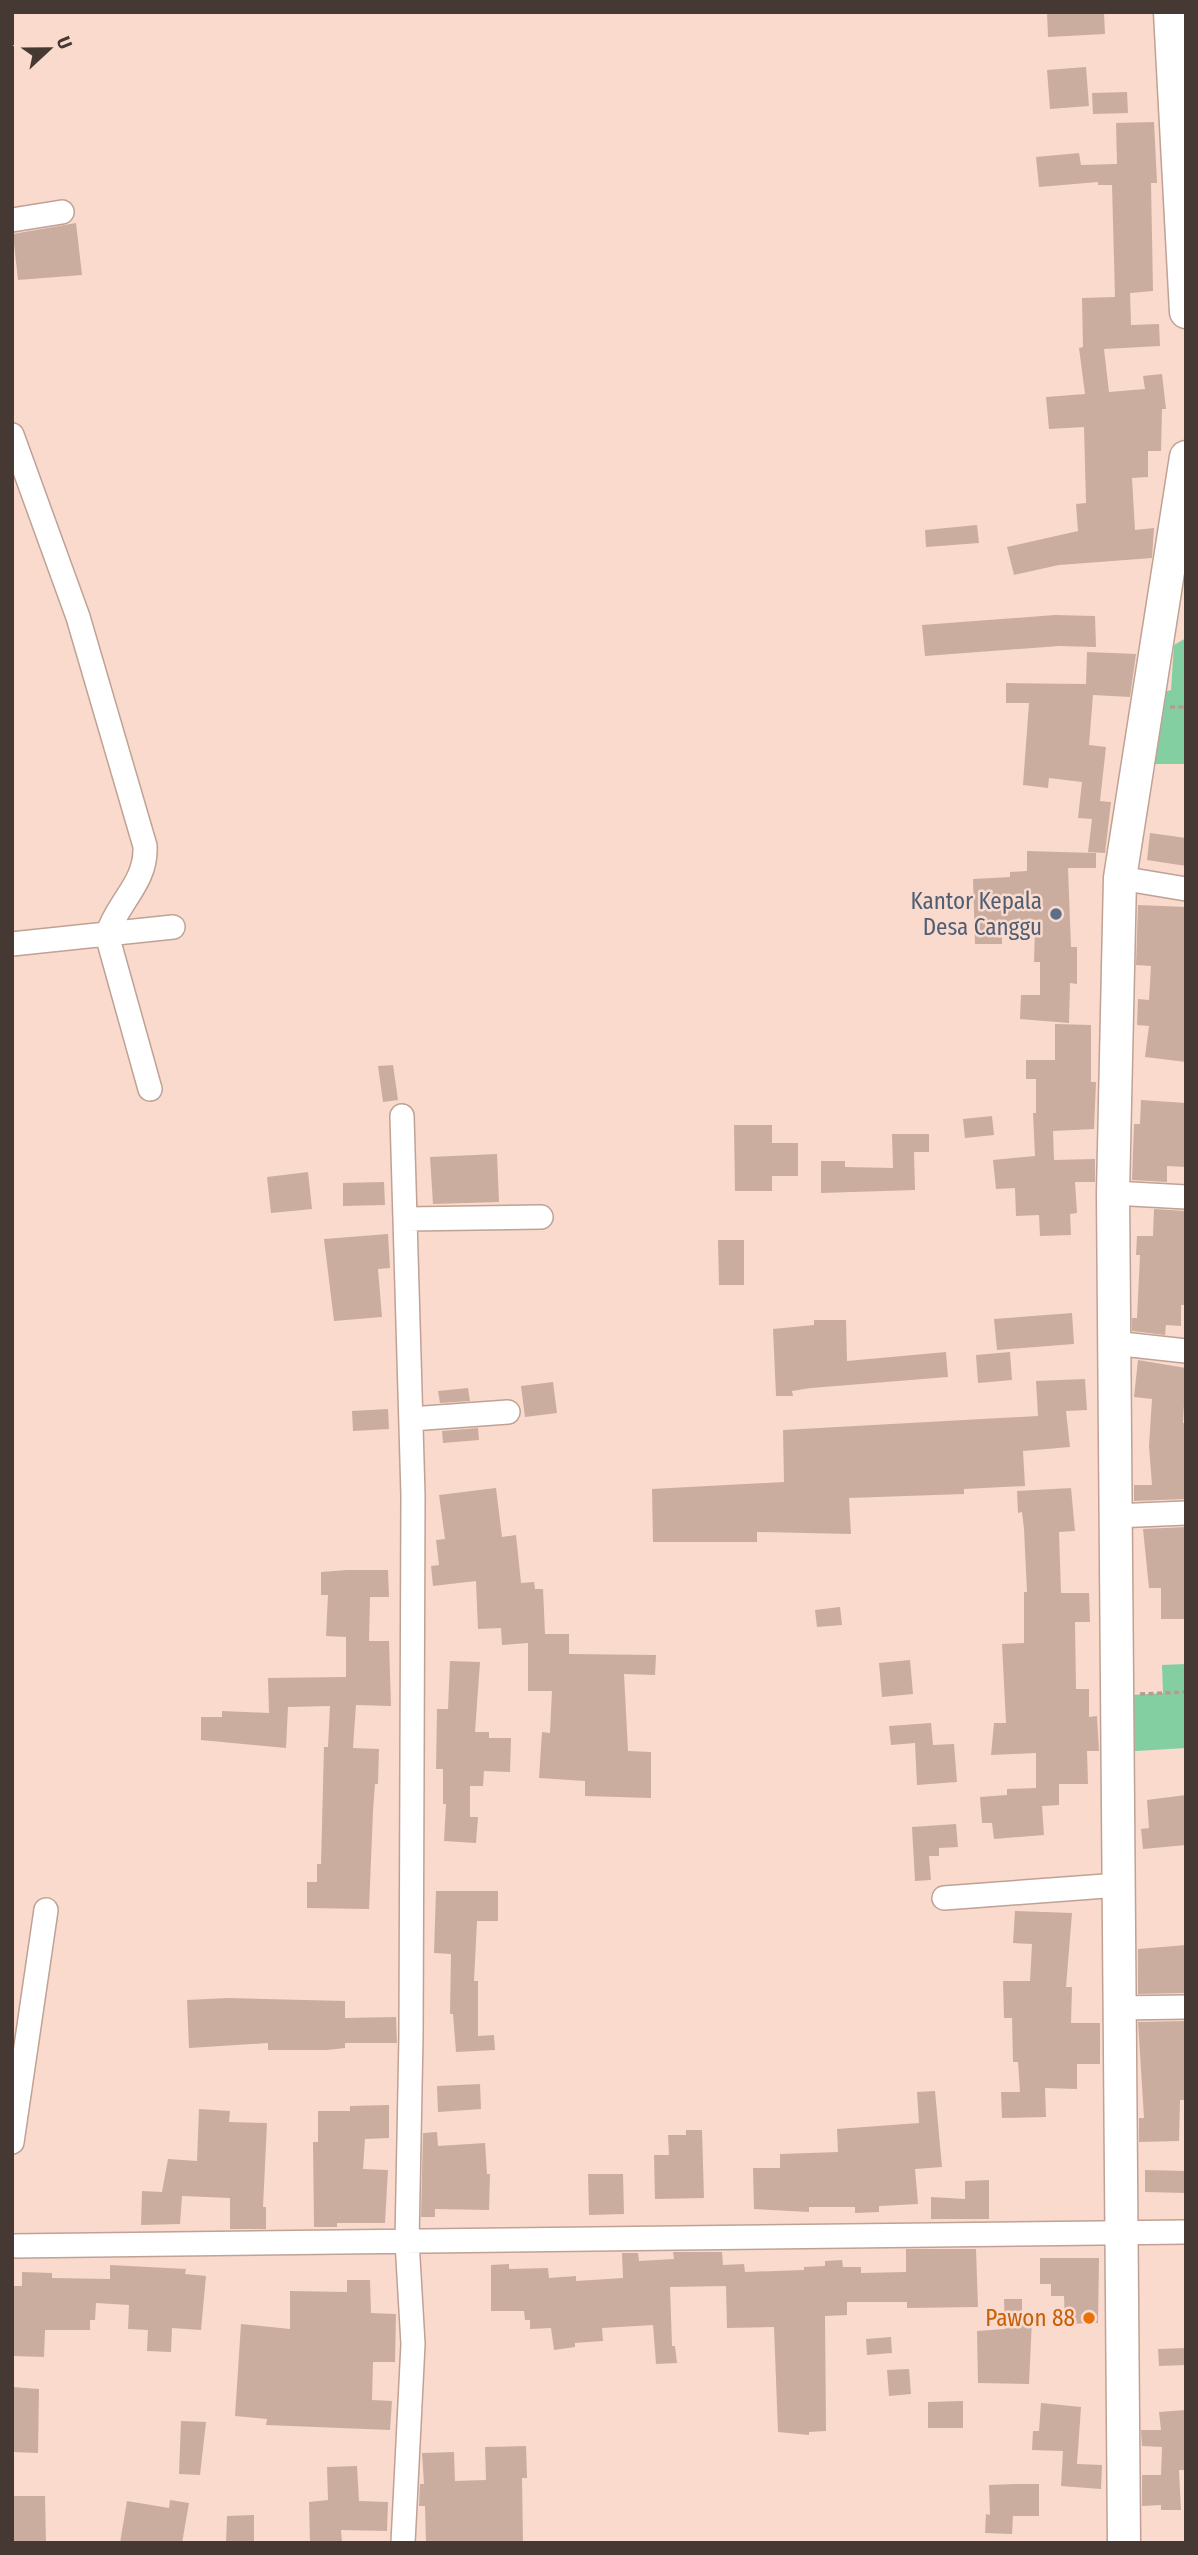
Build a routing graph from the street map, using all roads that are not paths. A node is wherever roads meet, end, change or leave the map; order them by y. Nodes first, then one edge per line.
1 (1170, 12) edge
2 (62, 212) dead end
3 (12, 220) edge
4 (1186, 312) edge
5 (12, 435) edge
6 (1186, 457) edge
7 (1120, 878) junction
8 (1186, 889) edge
9 (173, 927) dead end
10 (107, 935) junction
11 (12, 944) edge
12 (150, 1089) dead end
13 (402, 1116) dead end
14 (1113, 1193) junction
15 (1186, 1197) edge
16 (541, 1217) dead end
17 (407, 1219) junction
18 (1113, 1343) junction
19 (1186, 1351) edge
20 (508, 1412) dead end
21 (411, 1419) junction
22 (1186, 1513) edge
23 (1114, 1516) junction
24 (1119, 1885) junction
25 (944, 1898) dead end
26 (46, 1910) dead end
27 (1186, 2007) edge
28 (1117, 2008) junction
29 (12, 2142) edge
30 (1124, 2231) junction
31 (1186, 2232) edge
32 (407, 2241) junction
33 (12, 2246) edge
34 (403, 2543) edge
35 (1124, 2543) edge

1 - 4 street
2 - 3 street
5 - 10 street
6 - 7 street
7 - 8 street
7 - 14 street
9 - 10 street
10 - 11 street
10 - 12 street
13 - 17 street
14 - 15 street
14 - 18 street
16 - 17 street
17 - 21 street
18 - 19 street
18 - 23 street
20 - 21 street
21 - 32 street
22 - 23 street
23 - 24 street
24 - 25 street
24 - 28 street
26 - 29 street
27 - 28 street
28 - 30 street
30 - 31 street
30 - 32 street
30 - 35 street
32 - 33 street
32 - 34 street

